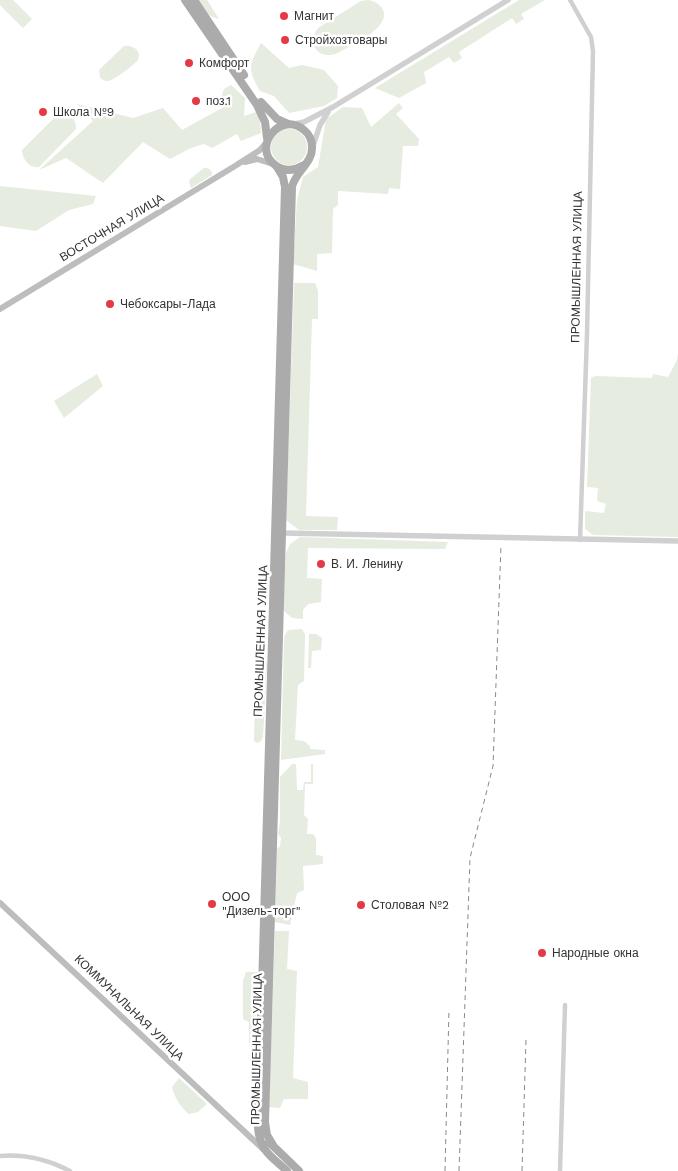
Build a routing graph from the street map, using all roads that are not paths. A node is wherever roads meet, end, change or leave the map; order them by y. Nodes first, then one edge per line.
1 (185, 0) edge
2 (194, 0) edge
3 (508, 0) edge
4 (570, 0) edge
5 (244, 80) junction
6 (254, 94) junction
7 (333, 107) junction
8 (291, 124) junction
9 (267, 141) junction
10 (312, 151) junction
11 (275, 165) junction
12 (235, 166) junction
13 (304, 166) junction
14 (286, 280) junction
15 (0, 309) edge
16 (279, 533) junction
17 (293, 533) junction
18 (580, 540) junction
19 (678, 541) edge
20 (282, 546) junction
21 (276, 624) junction
22 (0, 903) edge
23 (266, 968) junction
24 (566, 1005) dead end
25 (258, 1118) junction
26 (243, 1130) junction
27 (262, 1133) junction
28 (263, 1148) junction
29 (0, 1156) edge
30 (70, 1171) edge
31 (287, 1171) edge
32 (299, 1171) edge
33 (560, 1171) edge

1 - 5 main road
2 - 5 main road
3 - 7 street
4 - 18 street, ПРОМЫШЛЕННАЯ УЛИЦА
5 - 6 main road
6 - 8 main road
6 - 9 main road
7 - 8 street
7 - 10 street
8 - 9 main road
8 - 10 main road
9 - 11 main road
9 - 12 main road, ВОСТОЧНАЯ УЛИЦА
10 - 13 main road
11 - 12 main road, ВОСТОЧНАЯ УЛИЦА
11 - 13 main road
11 - 14 main road, ПРОМЫШЛЕННАЯ УЛИЦА
12 - 15 main road, ВОСТОЧНАЯ УЛИЦА
13 - 14 main road, ПРОМЫШЛЕННАЯ УЛИЦА
14 - 16 main road, ПРОМЫШЛЕННАЯ УЛИЦА
16 - 17 street
16 - 20 main road, ПРОМЫШЛЕННАЯ УЛИЦА
16 - 21 main road, ПРОМЫШЛЕННАЯ УЛИЦА
17 - 18 street
17 - 20 street
18 - 19 street
20 - 21 main road, ПРОМЫШЛЕННАЯ УЛИЦА
21 - 23 main road, ПРОМЫШЛЕННАЯ УЛИЦА
22 - 26 main road, КОММУНАЛЬНАЯ УЛИЦА
23 - 25 main road, ПРОМЫШЛЕННАЯ УЛИЦА
23 - 27 main road, ПРОМЫШЛЕННАЯ УЛИЦА
24 - 33 street
25 - 26 main road, ПРОМЫШЛЕННАЯ УЛИЦА
25 - 27 main road, ПРОМЫШЛЕННАЯ УЛИЦА
26 - 27 main road, ПРОМЫШЛЕННАЯ УЛИЦА
26 - 28 main road, ПРОМЫШЛЕННАЯ УЛИЦА
27 - 28 main road, ПРОМЫШЛЕННАЯ УЛИЦА
27 - 32 main road, ПРОМЫШЛЕННАЯ УЛИЦА
28 - 31 main road, ПРОМЫШЛЕННАЯ УЛИЦА
29 - 30 street

